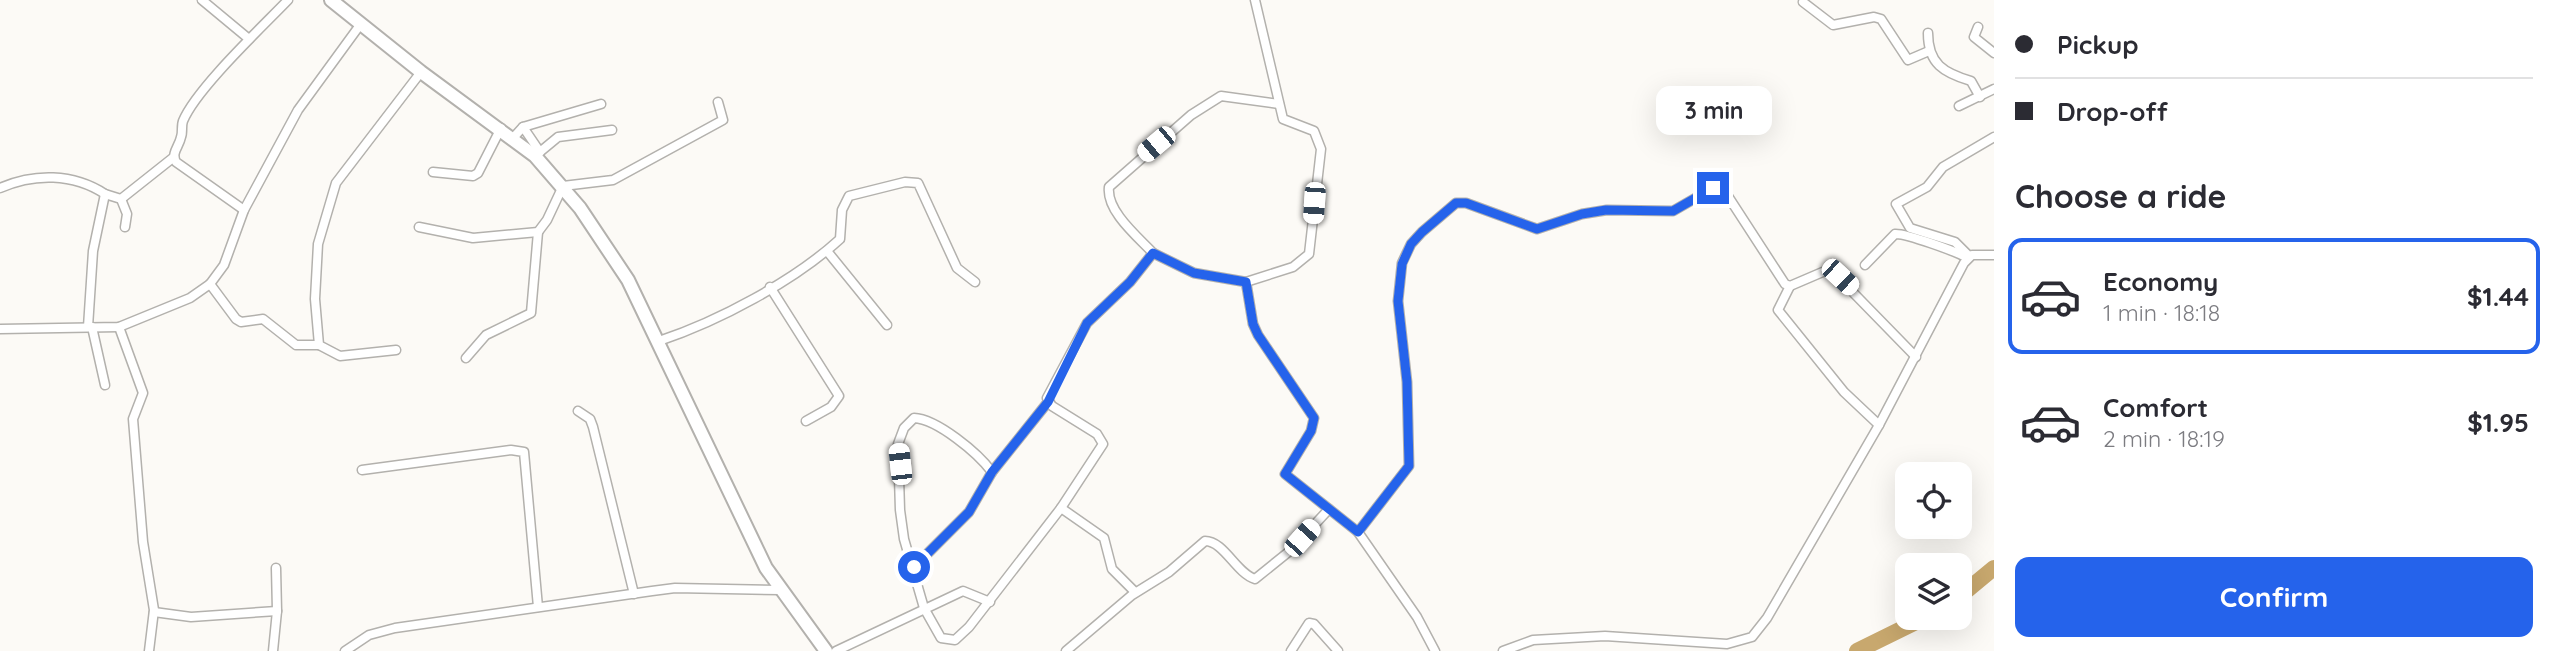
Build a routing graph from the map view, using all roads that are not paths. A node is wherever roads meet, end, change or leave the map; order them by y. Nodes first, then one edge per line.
1 (202, 0) edge
2 (288, 0) edge
3 (331, 0) edge
4 (1255, 0) edge
5 (1803, 2) dead end
6 (360, 25) junction
7 (1978, 27) dead end
8 (1928, 33) dead end
9 (249, 39) junction
10 (1930, 51) junction
11 (1994, 53) edge
12 (421, 72) junction
13 (1994, 89) edge
14 (1980, 97) junction
15 (718, 102) dead end
16 (601, 104) dead end
17 (1279, 104) junction
18 (1959, 106) dead end
19 (523, 127) junction
20 (501, 128) junction
21 (612, 130) dead end
22 (1994, 137) edge
23 (513, 138) junction
24 (537, 154) junction
25 (174, 157) junction
26 (433, 172) dead end
27 (563, 186) junction
28 (0, 188) edge
29 (105, 194) junction
30 (121, 199) junction
31 (244, 210) junction
32 (419, 227) dead end
33 (125, 228) dead end
34 (538, 232) junction
35 (827, 251) junction
36 (1153, 253) junction
37 (1994, 256) edge
38 (1968, 257) junction
39 (1865, 265) dead end
40 (975, 282) dead end
41 (1246, 282) junction
42 (210, 284) junction
43 (1790, 286) junction
44 (770, 287) junction
45 (887, 324) dead end
46 (90, 327) junction
47 (119, 327) junction
48 (0, 329) edge
49 (659, 341) junction
50 (319, 345) junction
51 (396, 350) dead end
52 (1914, 355) junction
53 (466, 358) dead end
54 (104, 385) dead end
55 (1048, 402) junction
56 (578, 411) dead end
57 (806, 421) dead end
58 (1873, 421) junction
59 (362, 470) dead end
60 (992, 472) junction
61 (1061, 508) junction
62 (1329, 509) junction
63 (1358, 532) junction
64 (914, 567) junction
65 (276, 568) dead end
66 (780, 590) junction
67 (1135, 592) junction
68 (634, 594) junction
69 (989, 602) junction
70 (538, 607) junction
71 (924, 608) junction
72 (277, 611) junction
73 (154, 612) junction
74 (149, 651) edge
75 (273, 651) edge
76 (345, 651) edge
77 (826, 651) edge
78 (835, 651) edge
79 (1066, 651) edge
80 (1291, 651) edge
81 (1338, 651) edge
82 (1436, 651) edge
83 (1503, 651) edge

1 - 9 street
2 - 9 street
3 - 6 main road
4 - 17 street
5 - 10 street
6 - 12 main road
6 - 31 street
7 - 11 street
8 - 10 street
9 - 25 street
10 - 14 street
12 - 20 main road
12 - 50 street
13 - 14 street
14 - 18 street
15 - 27 street
16 - 19 street
17 - 36 street
17 - 41 street
19 - 23 street
19 - 24 street
20 - 23 main road
20 - 26 street
21 - 24 street
22 - 38 street
23 - 24 main road
24 - 27 main road
25 - 30 street
25 - 31 street
27 - 34 street
27 - 49 main road
28 - 29 street
29 - 30 street
29 - 46 street
30 - 33 street
31 - 42 street
32 - 34 street
34 - 53 street
35 - 40 street
35 - 44 street
35 - 45 street
36 - 41 street
36 - 55 street
37 - 38 street
38 - 39 street
38 - 52 street
41 - 62 street
42 - 47 street
42 - 50 street
43 - 52 street
43 - 58 street
43 - 63 street
44 - 49 street
44 - 57 street
46 - 47 street
46 - 48 street
46 - 54 street
47 - 73 street
49 - 66 main road
50 - 51 street
52 - 58 street
55 - 60 street
55 - 61 street
56 - 68 street
58 - 83 street
59 - 70 street
60 - 64 street
60 - 64 street
61 - 67 street
61 - 69 street
62 - 63 street
62 - 67 street
63 - 82 street
64 - 71 street
65 - 72 street
66 - 68 street
66 - 77 main road
67 - 79 street
68 - 70 street
69 - 71 street
69 - 71 street
70 - 76 street
71 - 78 street
72 - 73 street
72 - 75 street
73 - 74 street
80 - 81 street

